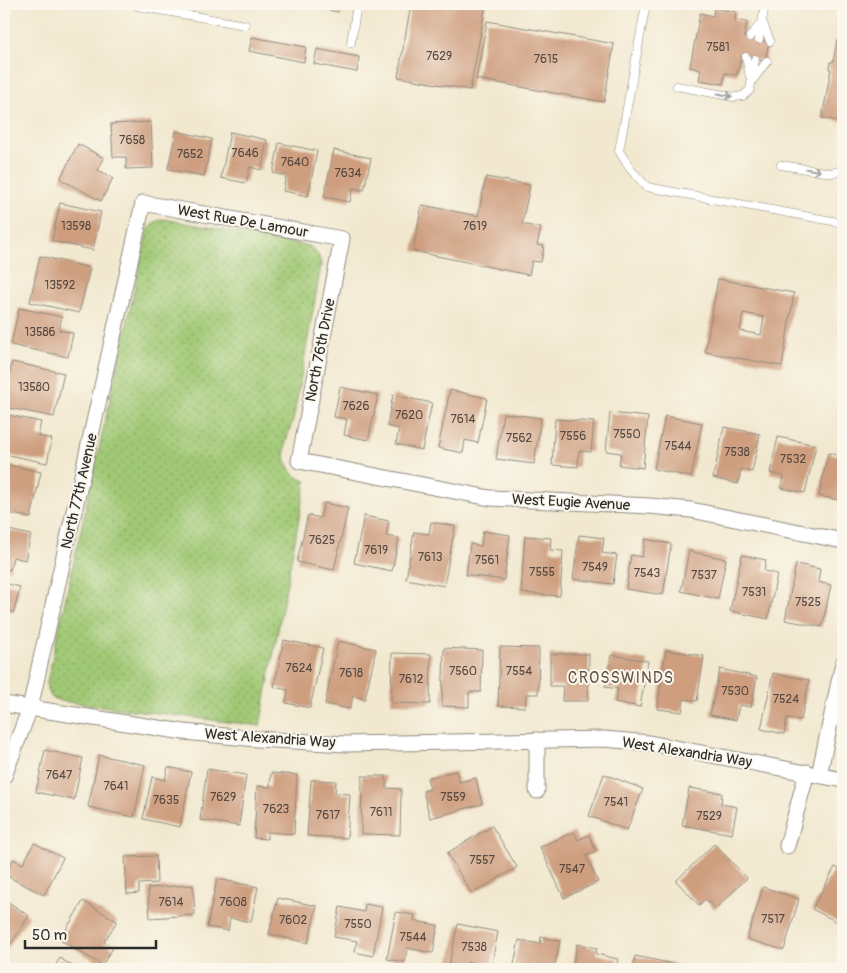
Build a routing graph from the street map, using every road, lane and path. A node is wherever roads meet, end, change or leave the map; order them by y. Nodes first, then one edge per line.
1 (136, 4) edge
2 (646, 4) edge
3 (765, 4) edge
4 (355, 6) edge
5 (762, 21) junction
6 (245, 25) dead end
7 (750, 37) dead end
8 (759, 39) dead end
9 (770, 41) dead end
10 (351, 43) dead end
11 (746, 57) dead end
12 (755, 59) dead end
13 (767, 61) dead end
14 (751, 82) junction
15 (677, 86) dead end
16 (781, 165) dead end
17 (843, 168) edge
18 (143, 203) joint
19 (843, 223) edge
20 (342, 239) joint
21 (299, 461) joint
22 (843, 541) edge
23 (843, 663) edge
24 (4, 704) edge
25 (30, 708) junction
26 (538, 740) junction
27 (813, 774) junction
28 (4, 776) edge
29 (843, 780) edge
30 (536, 791) dead end
31 (787, 846) dead end

1 - 6 lane
2 - 19 lane
3 - 5 lane
4 - 10 lane
5 - 7 lane
5 - 8 lane
5 - 9 lane
11 - 14 lane
12 - 14 lane
13 - 14 lane
15 -> 14 lane
16 -> 17 lane
18 - 20 street, West Rue De Lamour
18 - 25 street, North 77th Avenue
20 - 21 street, North 76th Drive
21 - 22 street, West Eugie Avenue
23 - 27 street
24 - 25 street, West Alexandria Way
25 - 26 street, West Alexandria Way
25 - 28 street, North 77th Avenue
26 - 27 street, West Alexandria Way
26 - 30 street
27 - 29 street, West Alexandria Way
27 - 31 street

